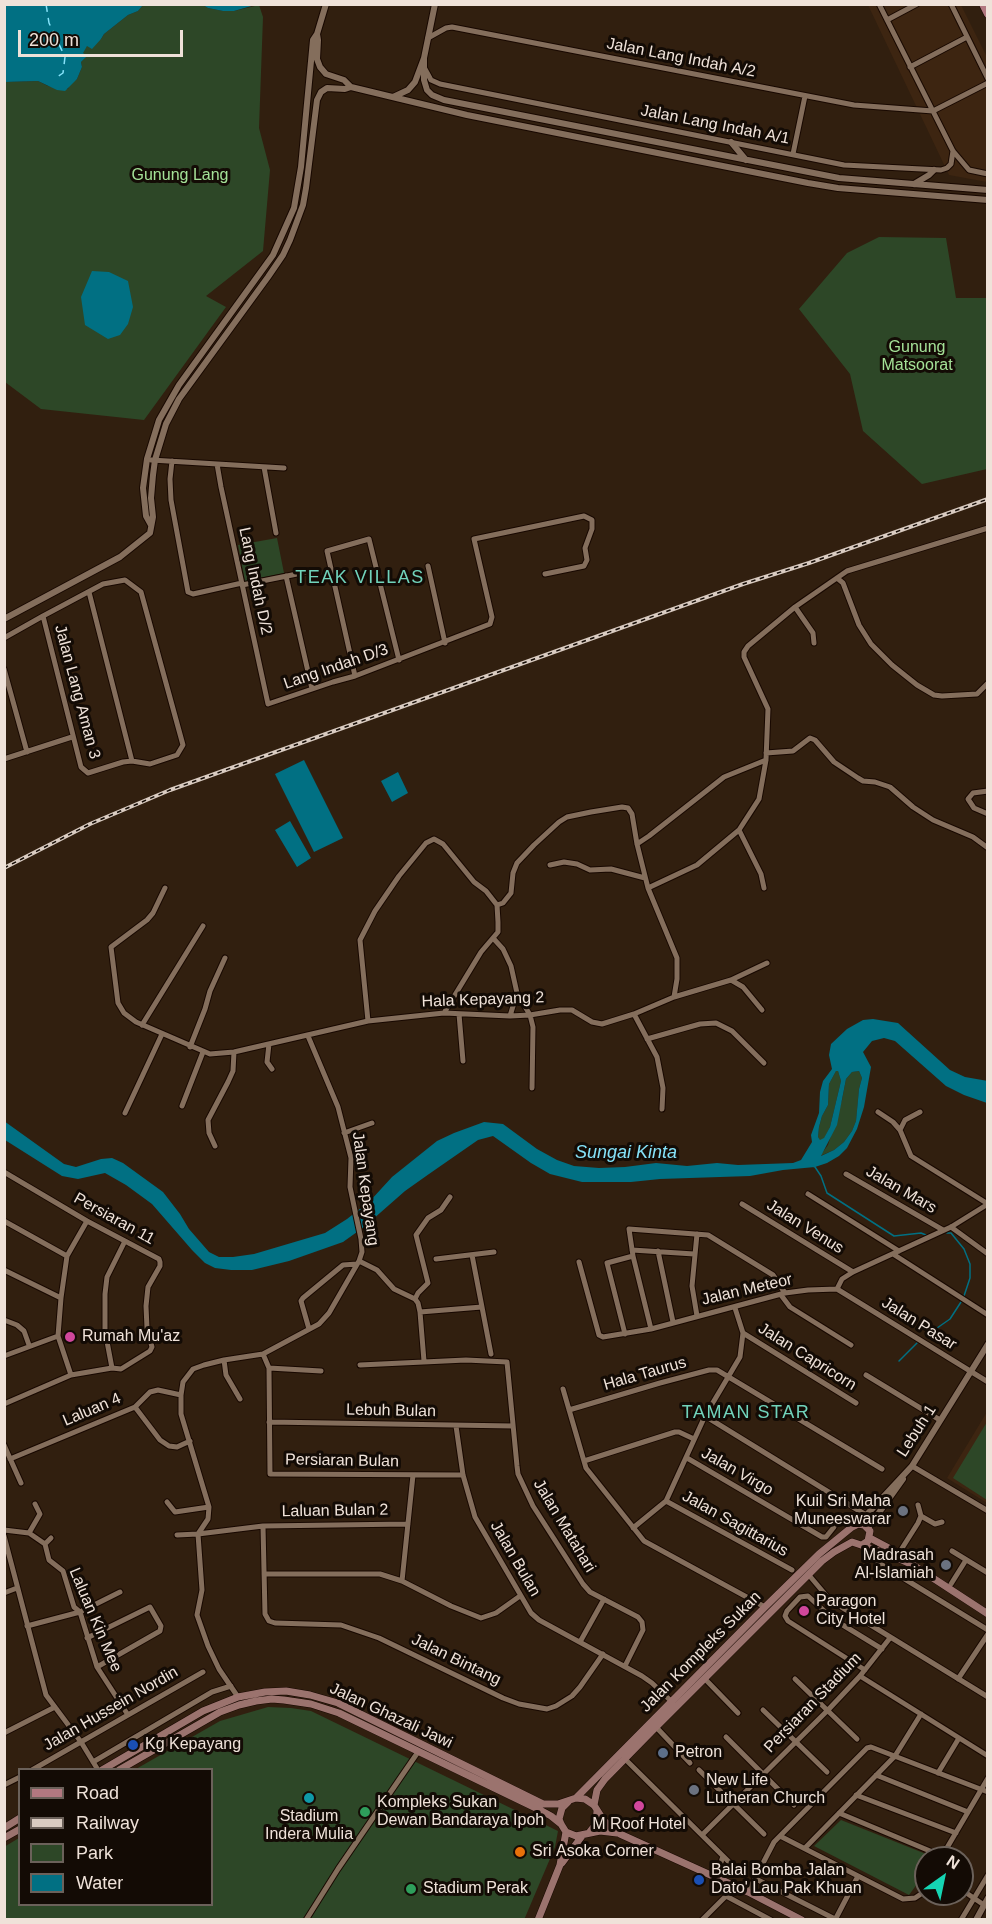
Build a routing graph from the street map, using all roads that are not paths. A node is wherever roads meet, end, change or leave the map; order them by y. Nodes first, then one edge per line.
1 (326, 4) edge
2 (435, 4) edge
3 (879, 4) edge
4 (917, 4) edge
5 (951, 4) edge
6 (982, 4) edge
7 (987, 14) edge
8 (887, 20) junction
9 (317, 34) junction
10 (967, 37) junction
11 (428, 38) junction
12 (424, 58) junction
13 (910, 67) junction
14 (425, 69) junction
15 (987, 81) edge
16 (351, 87) junction
17 (805, 96) junction
18 (393, 97) junction
19 (933, 111) junction
20 (731, 142) junction
21 (953, 151) junction
22 (793, 154) junction
23 (747, 161) junction
24 (934, 170) junction
25 (987, 174) edge
26 (914, 184) junction
27 (987, 190) edge
28 (987, 200) edge
29 (147, 459) junction
30 (155, 460) junction
31 (172, 462) junction
32 (218, 464) junction
33 (264, 466) junction
34 (284, 468) dead end
35 (151, 525) junction
36 (987, 528) edge
37 (276, 533) dead end
38 (428, 566) dead end
39 (307, 572) dead end
40 (545, 574) dead end
41 (286, 576) junction
42 (837, 578) junction
43 (242, 584) junction
44 (88, 592) junction
45 (795, 607) junction
46 (43, 616) junction
47 (4, 619) edge
48 (4, 638) edge
49 (446, 643) junction
50 (814, 643) dead end
51 (399, 660) junction
52 (4, 669) edge
53 (355, 676) junction
54 (987, 683) edge
55 (312, 689) junction
56 (268, 704) joint
57 (72, 736) junction
58 (27, 752) junction
59 (766, 756) junction
60 (4, 759) edge
61 (132, 761) junction
62 (987, 790) edge
63 (987, 814) edge
64 (739, 830) junction
65 (637, 844) junction
66 (987, 848) edge
67 (550, 865) dead end
68 (645, 878) junction
69 (165, 888) dead end
70 (648, 888) junction
71 (764, 888) dead end
72 (497, 905) junction
73 (203, 926) dead end
74 (493, 938) junction
75 (225, 958) dead end
76 (766, 963) dead end
77 (731, 980) junction
78 (517, 993) junction
79 (674, 997) junction
80 (762, 1010) dead end
81 (444, 1013) junction
82 (459, 1014) junction
83 (634, 1014) junction
84 (530, 1015) junction
85 (510, 1016) junction
86 (368, 1021) junction
87 (142, 1025) junction
88 (162, 1034) junction
89 (308, 1036) junction
90 (647, 1039) junction
91 (269, 1044) junction
92 (190, 1047) junction
93 (203, 1052) junction
94 (234, 1052) junction
95 (463, 1061) dead end
96 (764, 1063) dead end
97 (272, 1069) dead end
98 (532, 1088) dead end
99 (182, 1106) dead end
100 (662, 1109) dead end
101 (878, 1112) dead end
102 (920, 1112) dead end
103 (124, 1113) dead end
104 (372, 1123) dead end
105 (900, 1131) junction
106 (344, 1133) junction
107 (215, 1146) dead end
108 (4, 1172) edge
109 (846, 1174) dead end
110 (808, 1194) dead end
111 (450, 1197) dead end
112 (742, 1204) dead end
113 (987, 1204) edge
114 (4, 1221) edge
115 (87, 1221) junction
116 (951, 1227) junction
117 (943, 1230) junction
118 (697, 1234) junction
119 (125, 1241) junction
120 (658, 1251) junction
121 (899, 1251) junction
122 (494, 1252) dead end
123 (633, 1253) junction
124 (694, 1254) junction
125 (893, 1254) junction
126 (987, 1254) edge
127 (472, 1255) junction
128 (67, 1256) junction
129 (436, 1259) dead end
130 (358, 1262) junction
131 (579, 1262) dead end
132 (4, 1270) edge
133 (853, 1272) junction
134 (837, 1289) junction
135 (783, 1294) junction
136 (61, 1298) junction
137 (415, 1299) junction
138 (482, 1307) junction
139 (735, 1308) junction
140 (420, 1312) junction
141 (987, 1315) edge
142 (697, 1316) junction
143 (4, 1320) edge
144 (674, 1322) junction
145 (309, 1329) junction
146 (651, 1329) junction
147 (743, 1333) junction
148 (625, 1334) junction
149 (58, 1336) junction
150 (987, 1344) edge
151 (29, 1345) junction
152 (850, 1345) dead end
153 (263, 1354) junction
154 (491, 1354) dead end
155 (4, 1356) edge
156 (224, 1360) junction
157 (424, 1361) junction
158 (360, 1365) dead end
159 (112, 1368) junction
160 (269, 1368) junction
161 (321, 1371) dead end
162 (970, 1371) junction
163 (71, 1375) junction
164 (866, 1375) dead end
165 (728, 1376) junction
166 (987, 1382) edge
167 (563, 1389) dead end
168 (181, 1395) junction
169 (240, 1399) dead end
170 (856, 1403) dead end
171 (4, 1404) edge
172 (135, 1407) junction
173 (569, 1410) junction
174 (705, 1416) junction
175 (940, 1420) junction
176 (269, 1422) junction
177 (456, 1426) junction
178 (513, 1426) junction
179 (694, 1439) junction
180 (190, 1441) junction
181 (4, 1445) edge
182 (687, 1458) junction
183 (10, 1459) junction
184 (584, 1461) junction
185 (912, 1466) junction
186 (882, 1469) dead end
187 (412, 1475) junction
188 (463, 1475) junction
189 (21, 1483) dead end
190 (666, 1501) junction
191 (166, 1502) dead end
192 (35, 1504) dead end
193 (918, 1505) dead end
194 (209, 1507) junction
195 (987, 1511) edge
196 (866, 1515) junction
197 (921, 1516) junction
198 (942, 1522) dead end
199 (408, 1524) junction
200 (858, 1524) junction
201 (263, 1526) junction
202 (633, 1527) junction
203 (834, 1527) dead end
204 (868, 1528) junction
205 (850, 1529) junction
206 (4, 1530) edge
207 (29, 1533) junction
208 (198, 1534) junction
209 (177, 1535) dead end
210 (4, 1536) edge
211 (51, 1538) dead end
212 (870, 1538) junction
213 (852, 1542) junction
214 (45, 1544) junction
215 (862, 1545) junction
216 (952, 1551) dead end
217 (900, 1553) junction
218 (966, 1560) junction
219 (877, 1562) dead end
220 (792, 1570) dead end
221 (264, 1574) junction
222 (808, 1574) junction
223 (987, 1574) edge
224 (402, 1581) junction
225 (951, 1584) junction
226 (17, 1588) junction
227 (120, 1592) dead end
228 (4, 1593) edge
229 (520, 1596) junction
230 (604, 1599) junction
231 (830, 1600) junction
232 (765, 1606) junction
233 (823, 1610) junction
234 (987, 1610) edge
235 (80, 1612) junction
236 (987, 1614) edge
237 (27, 1626) junction
238 (987, 1632) edge
239 (87, 1638) junction
240 (890, 1638) junction
241 (580, 1642) junction
242 (882, 1649) junction
243 (603, 1654) junction
244 (625, 1666) junction
245 (97, 1667) junction
246 (865, 1670) junction
247 (202, 1672) dead end
248 (860, 1676) junction
249 (705, 1679) junction
250 (795, 1679) dead end
251 (958, 1679) junction
252 (231, 1686) junction
253 (238, 1697) junction
254 (987, 1697) edge
255 (272, 1698) junction
256 (671, 1701) junction
257 (55, 1707) junction
258 (763, 1710) dead end
259 (828, 1710) junction
260 (738, 1713) dead end
261 (921, 1714) junction
262 (128, 1715) junction
263 (656, 1727) junction
264 (4, 1733) edge
265 (403, 1735) junction
266 (726, 1737) dead end
267 (959, 1738) junction
268 (857, 1739) dead end
269 (81, 1742) junction
270 (796, 1742) junction
271 (418, 1752) junction
272 (443, 1754) junction
273 (895, 1756) junction
274 (987, 1756) edge
275 (625, 1759) junction
276 (93, 1762) junction
277 (690, 1763) dead end
278 (36, 1768) edge
279 (98, 1768) edge
280 (103, 1768) edge
281 (123, 1768) edge
282 (699, 1770) dead end
283 (827, 1772) dead end
284 (938, 1773) junction
285 (763, 1774) junction
286 (876, 1775) junction
287 (18, 1778) edge
288 (987, 1778) edge
289 (4, 1785) edge
290 (981, 1789) junction
291 (987, 1792) edge
292 (856, 1795) junction
293 (573, 1799) junction
294 (733, 1804) junction
295 (794, 1805) dead end
296 (595, 1808) junction
297 (968, 1812) junction
298 (839, 1813) junction
299 (18, 1819) edge
300 (561, 1824) junction
301 (4, 1828) edge
302 (18, 1830) edge
303 (566, 1832) junction
304 (956, 1833) junction
305 (620, 1834) junction
306 (764, 1834) dead end
307 (584, 1835) junction
308 (702, 1835) junction
309 (780, 1836) junction
310 (4, 1838) edge
311 (916, 1846) edge
312 (948, 1846) edge
313 (805, 1848) junction
314 (723, 1856) junction
315 (560, 1865) junction
316 (735, 1868) dead end
317 (987, 1875) edge
318 (858, 1876) junction
319 (716, 1878) junction
320 (756, 1879) junction
321 (736, 1886) junction
322 (748, 1892) junction
323 (726, 1896) junction
324 (974, 1897) joint
325 (914, 1898) edge
326 (986, 1902) edge
327 (969, 1906) edge
328 (836, 1919) edge
329 (306, 1920) edge
330 (538, 1920) edge
331 (702, 1920) edge
332 (771, 1920) edge
333 (802, 1920) edge
334 (962, 1920) edge
335 (976, 1920) edge

1 - 9 street
2 - 11 street
3 - 8 street
4 - 8 street
5 - 10 street
6 - 7 main road
8 - 13 street
9 - 16 street
9 - 29 street
10 - 13 street
10 - 15 street
11 - 12 street
11 - 17 street, Jalan Lang Indah A/2
12 - 14 street, Jalan Lang Indah A/1
12 - 18 street
13 - 19 street
14 - 20 street, Jalan Lang Indah A/1
14 - 23 street, Jalan Lang Indah A/1
15 - 19 street
16 - 18 street
16 - 30 street
17 - 19 street, Jalan Lang Indah A/2
17 - 22 street
18 - 28 street
19 - 21 street
20 - 22 street, Jalan Lang Indah A/1
20 - 23 street
21 - 24 street
21 - 25 street
22 - 24 street, Jalan Lang Indah A/1
23 - 26 street, Jalan Lang Indah A/1
24 - 26 street
26 - 27 street, Jalan Lang Indah A/1
29 - 30 street
29 - 35 street
30 - 31 street
30 - 35 street
31 - 32 street
31 - 43 street
32 - 33 street
32 - 43 street, Lang Indah D/2
33 - 34 street
33 - 37 street
35 - 47 street
36 - 42 street
38 - 49 street
39 - 41 street
40 - 49 street, Lang Indah D/3
41 - 43 street
41 - 55 street
42 - 45 street
42 - 54 street
43 - 56 street, Lang Indah D/2
44 - 46 street
44 - 61 street
44 - 61 street
45 - 50 street
45 - 59 street
46 - 48 street
46 - 57 street, Jalan Lang Aman 3
49 - 51 street, Lang Indah D/3
51 - 53 street, Lang Indah D/3
51 - 53 street
52 - 58 street
53 - 55 street, Lang Indah D/3
55 - 56 street, Lang Indah D/3
57 - 58 street
57 - 61 street, Jalan Lang Aman 3
58 - 60 street
59 - 64 street
59 - 65 street
59 - 66 street
62 - 63 street
64 - 70 street
64 - 71 street
65 - 68 street
65 - 72 street
67 - 68 street
68 - 70 street
69 - 87 street, Hala Kepayang 2
70 - 79 street
72 - 74 street
72 - 86 street
73 - 87 street
74 - 78 street
74 - 81 street
75 - 92 street
76 - 77 street, Hala Kepayang 2
77 - 79 street, Hala Kepayang 2
77 - 80 street
78 - 84 street
78 - 85 street
79 - 83 street, Hala Kepayang 2
81 - 82 street, Hala Kepayang 2
81 - 86 street, Hala Kepayang 2
82 - 85 street, Hala Kepayang 2
82 - 95 street
83 - 84 street, Hala Kepayang 2
83 - 90 street
84 - 85 street, Hala Kepayang 2
84 - 98 street
86 - 89 street, Hala Kepayang 2
87 - 88 street, Hala Kepayang 2
88 - 92 street, Hala Kepayang 2
88 - 103 street
89 - 91 street, Hala Kepayang 2
89 - 106 street, Jalan Kepayang
90 - 96 street
90 - 100 street
91 - 94 street, Hala Kepayang 2
91 - 97 street
92 - 93 street, Hala Kepayang 2
93 - 94 street, Hala Kepayang 2
93 - 99 street
94 - 107 street
101 - 105 street
102 - 105 street
104 - 106 street
105 - 113 street
106 - 130 street, Jalan Kepayang
108 - 115 street, Persiaran 11
109 - 117 street, Jalan Mars
110 - 121 street
111 - 137 street
112 - 133 street, Jalan Venus
113 - 116 street
114 - 128 street
115 - 119 street, Persiaran 11
115 - 128 street
116 - 117 street
116 - 126 street
117 - 121 street
118 - 123 street
118 - 124 street
118 - 135 street
119 - 159 street
119 - 159 street, Persiaran 11
120 - 123 street
120 - 124 street
120 - 144 street
121 - 125 street
122 - 127 street
123 - 146 street
123 - 148 street
124 - 142 street
125 - 133 street
125 - 141 street
127 - 129 street
127 - 138 street
128 - 136 street
130 - 137 street
130 - 145 street, Jalan Kepayang
130 - 145 street
131 - 148 street, Jalan Meteor
132 - 136 street
133 - 134 street
134 - 135 street, Jalan Meteor
134 - 162 street, Jalan Pasar
135 - 139 street, Jalan Meteor
135 - 152 street
136 - 149 street
137 - 140 street
138 - 140 street
138 - 154 street
139 - 142 street, Jalan Meteor
139 - 147 street
140 - 157 street
142 - 144 street, Jalan Meteor
143 - 151 street
144 - 146 street, Jalan Meteor
145 - 153 street, Jalan Kepayang
146 - 148 street, Jalan Meteor
147 - 165 street
147 - 170 street, Jalan Capricorn
149 - 151 street
149 - 163 street
150 - 162 street, Lebuh 1
151 - 155 street
153 - 156 street, Jalan Kepayang
153 - 160 street, Persiaran Bulan
156 - 168 street, Jalan Kepayang
156 - 169 street
157 - 158 street
157 - 178 street, Jalan Matahari
159 - 163 street
160 - 161 street
160 - 176 street, Persiaran Bulan
162 - 166 street, Jalan Pasar
162 - 175 street, Lebuh 1
163 - 171 street
164 - 175 street
165 - 173 street, Hala Taurus
165 - 174 street
165 - 186 street
167 - 173 street
168 - 172 street, Laluan 4
168 - 180 street
172 - 180 street
172 - 183 street, Laluan 4
173 - 184 street
174 - 179 street
174 - 196 street
175 - 185 street, Lebuh 1
176 - 177 street, Lebuh Bulan
176 - 187 street, Persiaran Bulan
177 - 178 street, Lebuh Bulan
177 - 188 street, Jalan Bulan
178 - 230 street, Jalan Matahari
179 - 182 street
179 - 184 street
180 - 194 street
181 - 183 street
182 - 190 street
182 - 203 street, Jalan Virgo
183 - 189 street
184 - 202 street
185 - 195 street
185 - 196 street, Lebuh 1
185 - 204 street
187 - 188 street, Persiaran Bulan
187 - 199 street
188 - 229 street, Jalan Bulan
190 - 202 street
190 - 220 street, Jalan Sagittarius
191 - 194 street
192 - 207 street
193 - 197 street
194 - 208 street
196 - 200 street, Lebuh 1
197 - 198 street
197 - 217 street
199 - 201 street, Laluan Bulan 2
199 - 224 street
200 - 204 main road
200 - 205 main road, Jalan Kompleks Sukan
201 - 208 street, Laluan Bulan 2
201 - 221 street
202 - 232 street
204 - 212 main road
205 - 213 main road
205 - 232 main road, Jalan Kompleks Sukan
206 - 207 street
207 - 214 street
208 - 209 street, Laluan Bulan 2
208 - 252 street
210 - 226 street
211 - 214 street
212 - 215 main road
212 - 217 main road
213 - 215 main road
213 - 222 main road, Jalan Kompleks Sukan
214 - 235 street, Laluan Kin Mee
215 - 236 main road
216 - 218 street
217 - 225 main road
218 - 223 street
218 - 225 street
219 - 238 street
221 - 224 street
221 - 243 street, Jalan Bintang
222 - 231 street
222 - 249 main road, Jalan Kompleks Sukan
224 - 229 street
225 - 234 main road
226 - 228 street
226 - 237 street
227 - 235 street
229 - 241 street, Jalan Bulan
230 - 241 street
230 - 244 street, Jalan Matahari
231 - 233 street
231 - 240 street
232 - 256 main road, Jalan Kompleks Sukan
233 - 242 street
233 - 246 street
235 - 237 street
235 - 239 street, Laluan Kin Mee
237 - 257 street
238 - 251 street
239 - 245 street, Laluan Kin Mee
239 - 245 street
240 - 242 street, Persiaran Stadium
240 - 251 street
241 - 243 street, Jalan Bulan
242 - 246 street, Persiaran Stadium
243 - 244 street, Jalan Bulan
244 - 256 street, Jalan Bulan
245 - 262 street, Laluan Kin Mee
246 - 248 street, Persiaran Stadium
247 - 262 street, Jalan Hussein Nordin
248 - 259 street, Persiaran Stadium
248 - 261 street
249 - 260 street
249 - 263 main road, Jalan Kompleks Sukan
250 - 259 street
251 - 254 street
252 - 253 street
252 - 276 street
253 - 255 main road
253 - 265 main road, Jalan Ghazali Jawi
253 - 280 main road, Jalan Ghazali Jawi
255 - 271 main road, Jalan Ghazali Jawi
255 - 281 main road, Jalan Ghazali Jawi
256 - 293 main road, Jalan Kompleks Sukan
257 - 264 street
257 - 269 street
258 - 270 street
259 - 268 street
259 - 270 street, Persiaran Stadium
261 - 267 street
261 - 273 street
262 - 269 street, Jalan Hussein Nordin
263 - 275 main road, Jalan Kompleks Sukan
263 - 277 street
265 - 271 main road
265 - 272 main road, Jalan Ghazali Jawi
266 - 285 street
267 - 274 street
267 - 284 street
269 - 276 street
269 - 278 street, Jalan Hussein Nordin
270 - 283 street
270 - 285 street, Persiaran Stadium
271 - 272 main road
271 - 300 main road, Jalan Ghazali Jawi
271 - 329 street
272 - 293 main road, Jalan Ghazali Jawi
273 - 284 street
273 - 286 street
273 - 309 street
275 - 296 main road, Jalan Kompleks Sukan
275 - 308 street
276 - 279 street
282 - 294 street
284 - 290 street
285 - 294 street, Persiaran Stadium
285 - 295 street
286 - 292 street
286 - 297 street
287 - 289 street
288 - 290 street
290 - 291 street
290 - 297 street
292 - 298 street
292 - 304 street
293 - 296 main road
293 - 300 main road
294 - 306 street
294 - 308 street, Persiaran Stadium
296 - 305 main road
296 - 307 main road
297 - 304 street
298 - 311 street
298 - 313 street
299 - 301 main road
300 - 303 main road
302 - 310 main road
303 - 307 main road
303 - 315 main road
304 - 312 street
305 - 307 main road
305 - 319 main road
307 - 315 main road
308 - 314 street
309 - 313 street
309 - 320 street
313 - 318 street
314 - 316 street
314 - 319 street
315 - 330 main road
317 - 324 street
318 - 325 street
318 - 328 street
319 - 321 main road
320 - 322 street
320 - 328 street
321 - 322 main road
321 - 323 street
322 - 333 main road
323 - 331 street
323 - 332 street
324 - 326 street
326 - 335 street
327 - 334 street

